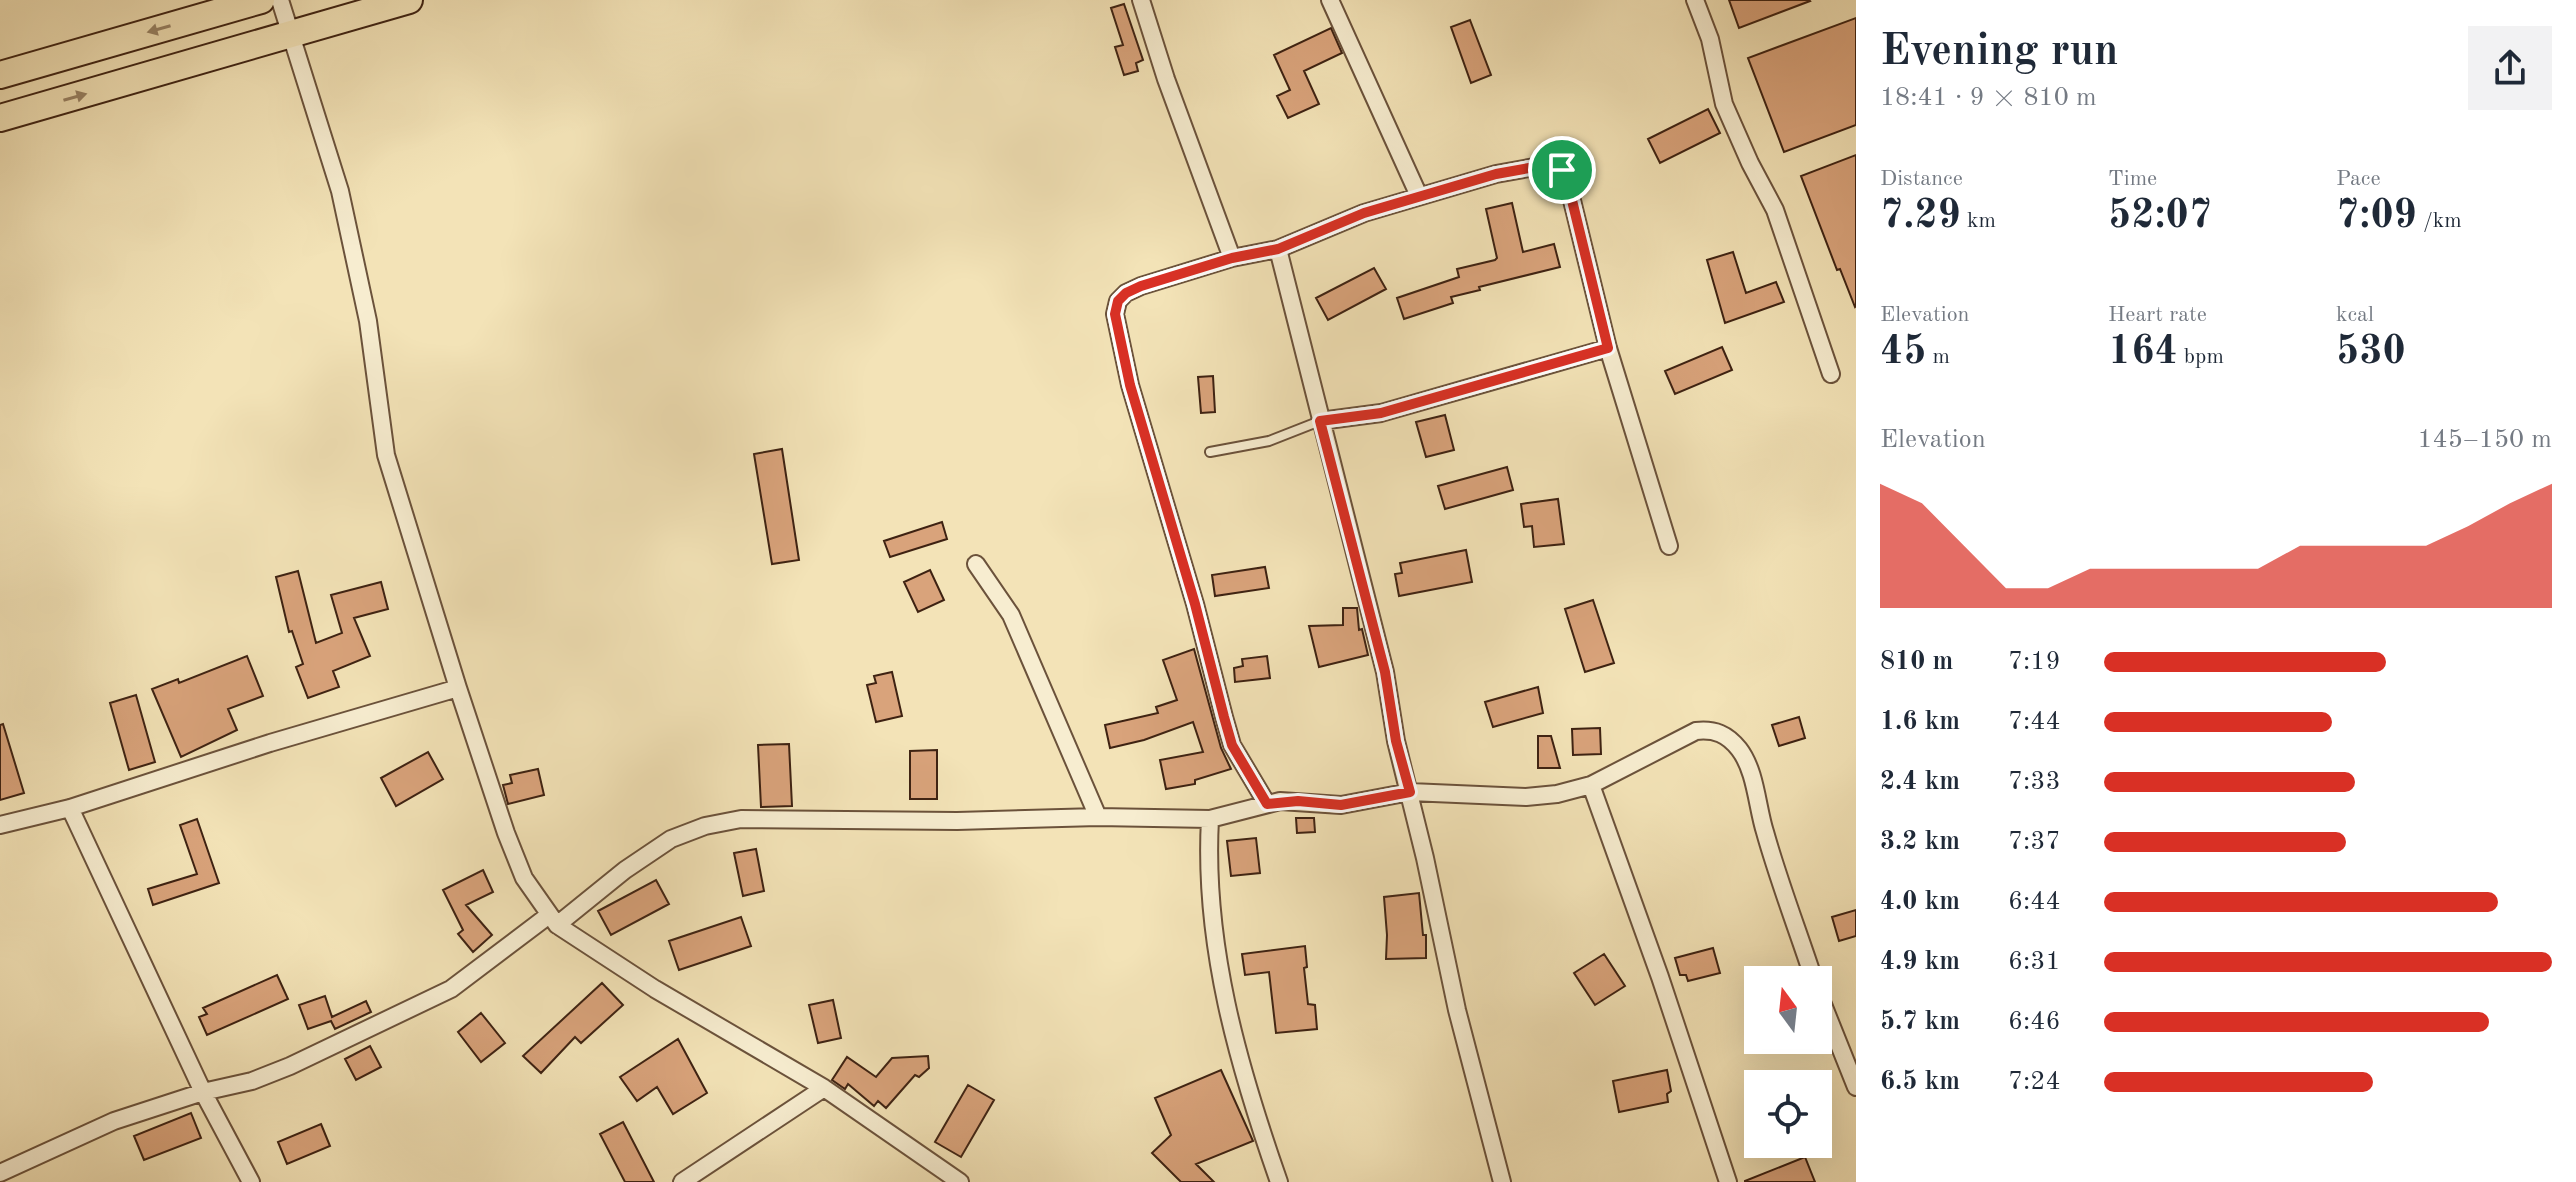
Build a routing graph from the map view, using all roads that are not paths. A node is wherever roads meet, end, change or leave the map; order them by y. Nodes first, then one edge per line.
1 (261, 0) edge
2 (280, 0) edge
3 (409, 0) edge
4 (1141, 0) edge
5 (1330, 0) edge
6 (1695, 0) edge
7 (293, 35) junction
8 (0, 75) edge
9 (0, 118) edge
10 (1419, 196) junction
11 (1278, 249) junction
12 (1232, 258) junction
13 (1608, 348) junction
14 (1831, 374) dead end
15 (1320, 421) junction
16 (1210, 452) dead end
17 (1669, 546) dead end
18 (976, 564) dead end
19 (458, 688) junction
20 (1591, 785) junction
21 (1410, 792) junction
22 (1267, 804) junction
23 (70, 808) junction
24 (1098, 817) junction
25 (1210, 819) junction
26 (0, 825) edge
27 (553, 920) junction
28 (1809, 966) edge
29 (1832, 1027) edge
30 (1856, 1087) edge
31 (824, 1088) junction
32 (203, 1092) junction
33 (0, 1173) edge
34 (251, 1182) edge
35 (682, 1182) edge
36 (960, 1182) edge
37 (1279, 1182) edge
38 (1502, 1182) edge
39 (1728, 1182) edge

1 -> 8 highway
2 - 7 street
3 - 7 highway
4 - 12 street
5 - 10 street
6 - 14 street
9 -> 7 highway
7 - 19 street
10 - 11 street
10 - 13 street
11 - 12 street
11 - 15 street
12 - 22 street
13 - 15 street
13 - 17 street
15 - 16 lane
15 - 21 street
18 - 24 street
19 - 23 street
19 - 27 street
20 - 21 street
20 - 28 street
20 - 39 street
21 - 22 street
21 - 38 street
22 - 25 street
23 - 26 street
23 - 32 street
24 - 25 street
24 - 27 street
25 - 37 street
27 - 31 street
27 - 32 street
29 - 30 street
31 - 35 street
31 - 36 street
32 - 33 street
32 - 34 street

